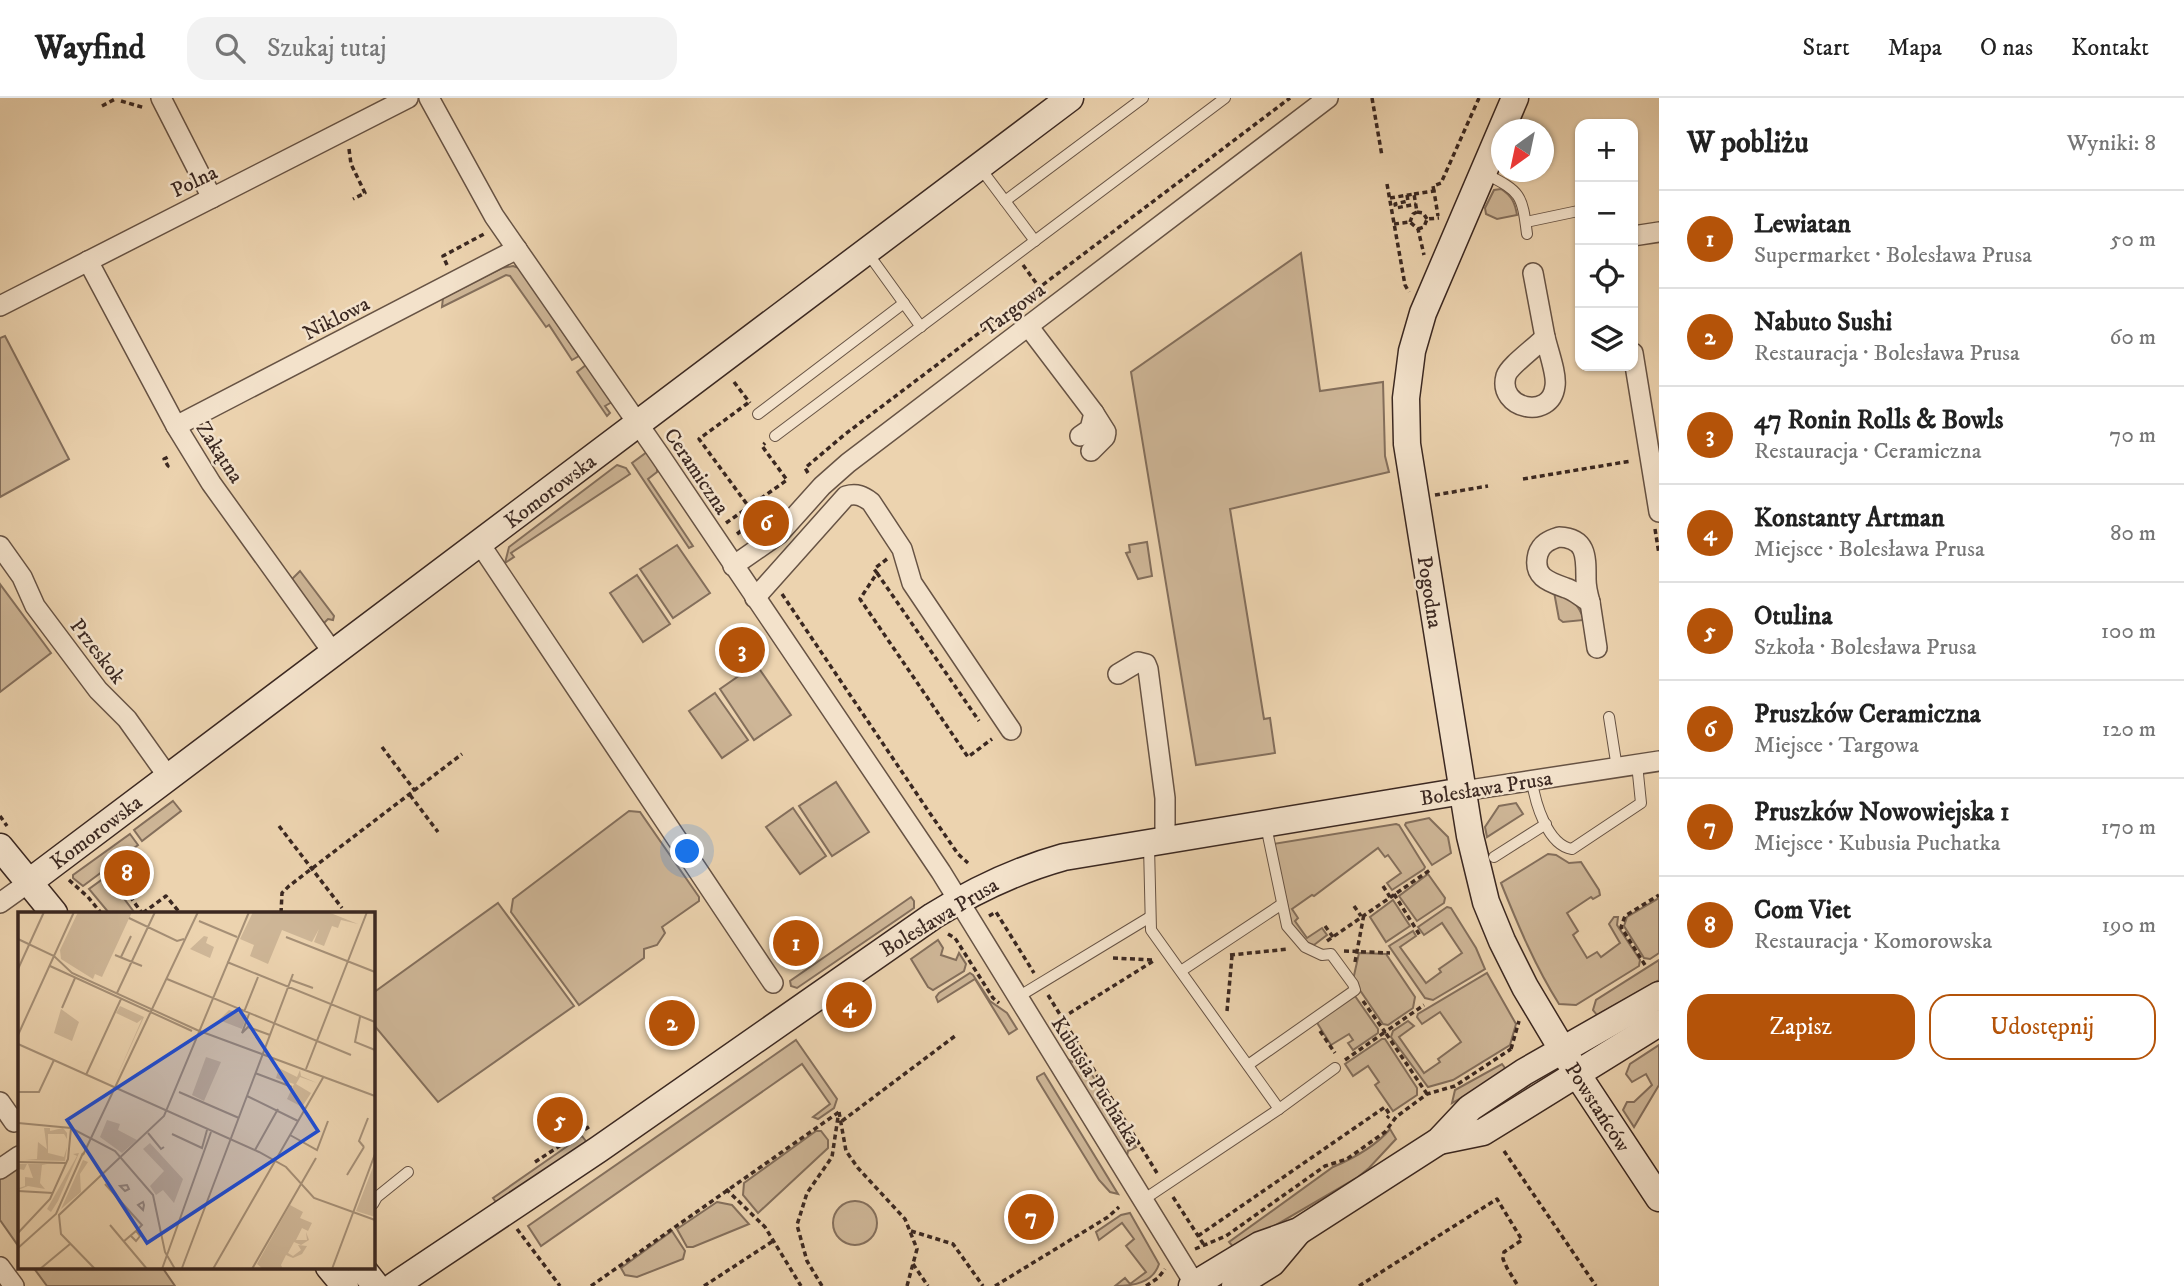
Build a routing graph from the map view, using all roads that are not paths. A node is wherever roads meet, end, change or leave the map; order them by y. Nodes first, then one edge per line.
1 (408, 98) edge
2 (429, 98) edge
3 (1070, 98) edge
4 (1143, 98) edge
5 (1225, 98) edge
6 (1328, 98) edge
7 (1515, 98) edge
8 (157, 104) edge
9 (978, 166) junction
10 (1483, 172) junction
11 (212, 198) junction
12 (1005, 201) junction
13 (1575, 212) edge
14 (1526, 222) junction
15 (1659, 232) edge
16 (1527, 234) dead end
17 (1638, 235) edge
18 (1035, 241) junction
19 (517, 250) junction
20 (867, 251) junction
21 (88, 261) junction
22 (1532, 273) dead end
23 (904, 303) junction
24 (0, 306) edge
25 (1028, 326) junction
26 (921, 327) junction
27 (1545, 337) dead end
28 (1636, 371) edge
29 (758, 414) dead end
30 (637, 425) junction
31 (176, 426) junction
32 (775, 436) road end
33 (1086, 444) dead end
34 (1659, 512) edge
35 (480, 544) junction
36 (0, 546) edge
37 (733, 566) junction
38 (755, 598) junction
39 (1590, 602) dead end
40 (1597, 648) dead end
41 (334, 654) junction
42 (1118, 674) dead end
43 (1609, 717) dead end
44 (1011, 730) dead end
45 (1659, 761) edge
46 (1627, 766) junction
47 (171, 777) junction
48 (1532, 781) junction
49 (1463, 791) junction
50 (1546, 824) junction
51 (1265, 825) junction
52 (1157, 841) junction
53 (0, 846) edge
54 (1494, 857) dead end
55 (28, 883) junction
56 (958, 900) junction
57 (0, 903) edge
58 (1282, 904) junction
59 (53, 912) edge
60 (1150, 917) junction
61 (1181, 971) junction
62 (772, 983) dead end
63 (1659, 995) edge
64 (1018, 997) junction
65 (1659, 1023) edge
66 (1562, 1050) junction
67 (1248, 1065) junction
68 (1335, 1068) road end
69 (1577, 1074) junction
70 (0, 1102) edge
71 (1279, 1109) junction
72 (18, 1119) edge
73 (1439, 1141) junction
74 (18, 1157) edge
75 (0, 1169) edge
76 (408, 1172) dead end
77 (1659, 1198) edge
78 (1143, 1200) junction
79 (374, 1202) edge
80 (1299, 1231) junction
81 (0, 1267) edge
82 (330, 1268) edge
83 (362, 1268) edge
84 (1194, 1285) edge
85 (14, 1286) edge
86 (345, 1286) edge
87 (376, 1286) edge
88 (394, 1286) edge
89 (1235, 1286) edge

1 - 11 street, Polna
2 - 19 street, Ceramiczna
3 - 9 street, Komorowska
4 - 12 lane
5 - 18 lane
6 - 25 street, Targowa
7 - 10 street, Pogodna
8 - 11 street
9 - 12 lane
9 - 20 street, Komorowska
10 - 14 lane
10 - 49 street, Pogodna
11 - 21 street, Polna
12 - 18 lane
13 - 14 lane
14 - 16 lane
15 - 17 street
18 - 26 lane
19 - 30 street, Ceramiczna
19 - 31 street, Niklowa
20 - 23 lane
20 - 30 street, Komorowska
21 - 24 street, Polna
21 - 31 street, Zakątna
22 - 27 street
23 - 26 lane
23 - 29 lane
25 - 33 street
25 - 37 street, Targowa
26 - 32 lane
28 - 34 street
30 - 35 street, Komorowska
30 - 37 street, Ceramiczna
31 - 41 street, Zakątna
35 - 41 street, Komorowska
35 - 62 street
36 - 47 street, Przeskok
37 - 38 street, Ceramiczna
38 - 44 street
38 - 56 street, Ceramiczna
39 - 40 street
41 - 47 street, Komorowska
42 - 52 street
43 - 46 lane
45 - 46 street, Bolesława Prusa
46 - 48 street, Bolesława Prusa
46 - 50 lane
47 - 55 street, Komorowska
48 - 49 street, Bolesława Prusa
48 - 50 lane
49 - 51 street, Bolesława Prusa
49 - 66 street, Pogodna
50 - 54 lane
51 - 52 street, Bolesława Prusa
51 - 58 lane
52 - 56 street, Bolesława Prusa
52 - 60 lane
53 - 55 street
55 - 57 street
55 - 59 street
56 - 64 street, Kubusia Puchatka
56 - 88 street, Bolesława Prusa
58 - 61 lane
58 - 67 lane
60 - 61 lane
60 - 64 lane
61 - 67 lane
63 - 66 street
64 - 78 street, Kubusia Puchatka
65 - 69 street
66 - 69 street, Powstańców
66 - 73 street
67 - 71 lane
68 - 71 lane
69 - 73 street
69 - 77 street, Powstańców
70 - 72 street
71 - 78 lane
73 - 80 street
74 - 75 street
76 - 79 lane
78 - 84 street, Kubusia Puchatka
80 - 84 street
80 - 89 street
81 - 85 street
82 - 86 street
83 - 87 street

